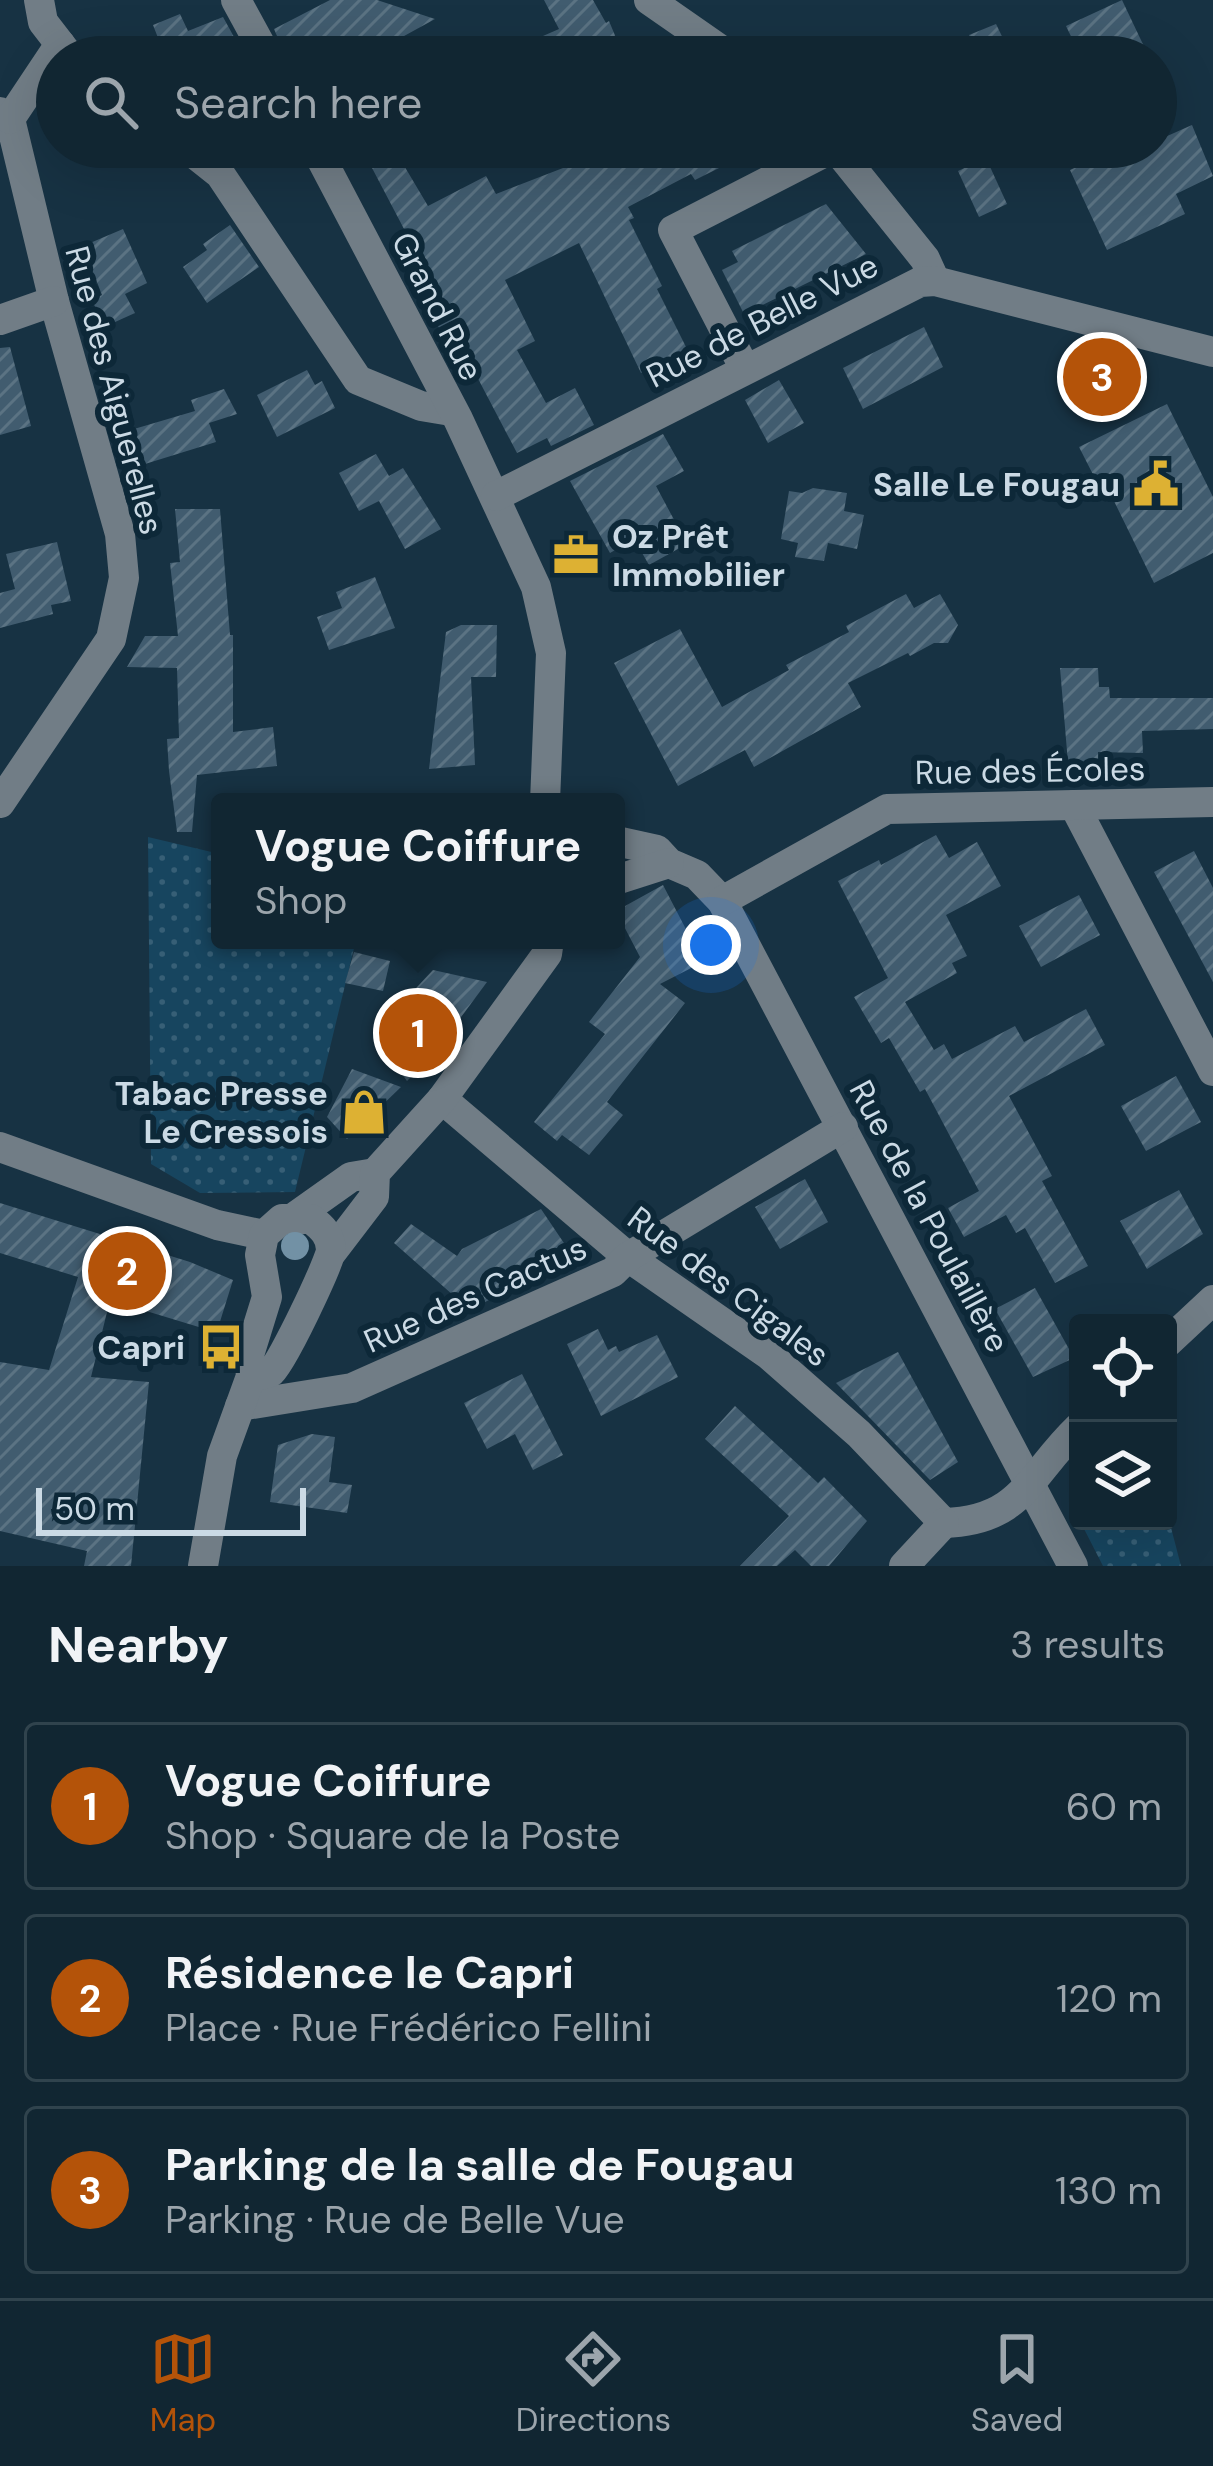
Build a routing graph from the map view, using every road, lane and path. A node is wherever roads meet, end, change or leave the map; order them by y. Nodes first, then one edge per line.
1 (39, 0) edge
2 (236, 0) edge
3 (649, 0) edge
4 (54, 36) edge
5 (256, 36) edge
6 (701, 36) edge
7 (36, 82) edge
8 (5, 115) edge
9 (212, 168) edge
10 (326, 168) edge
11 (794, 168) edge
12 (852, 168) edge
13 (935, 281) junction
14 (54, 302) junction
15 (0, 320) edge
16 (1213, 352) edge
17 (745, 369) junction
18 (451, 412) junction
19 (496, 496) junction
20 (550, 793) edge
21 (1213, 802) edge
22 (0, 803) edge
23 (1074, 805) junction
24 (625, 843) edge
25 (669, 863) junction
26 (625, 877) edge
27 (722, 901) junction
28 (551, 949) edge
29 (1213, 1071) edge
30 (442, 1099) junction
31 (843, 1127) junction
32 (0, 1147) edge
33 (375, 1173) junction
34 (296, 1216) junction
35 (264, 1235) junction
36 (628, 1257) junction
37 (325, 1266) junction
38 (264, 1268) junction
39 (1213, 1300) edge
40 (1177, 1334) edge
41 (251, 1376) junction
42 (240, 1406) junction
43 (1069, 1436) edge
44 (1031, 1486) junction
45 (944, 1523) junction
46 (203, 1566) edge
47 (904, 1566) edge
48 (1072, 1566) edge

1 - 4 street
2 - 5 street
3 - 6 street
7 - 8 street
8 - 14 street, Rue des Aiguerelles
9 - 18 street
10 - 18 street, Grand Rue
11 - 17 street
12 - 13 street
13 - 16 street
13 - 17 street, Rue de Belle Vue
14 - 15 street
14 - 22 street, Rue des Aiguerelles
17 - 19 street, Rue de Belle Vue
18 - 19 street, Grand Rue
19 - 20 street, Grand Rue
21 - 23 street, Rue des Écoles
23 - 27 street, Rue des Écoles
23 - 29 street
24 - 25 street
25 - 26 street
25 - 27 street
27 - 31 street, Rue de la Poulaillère
28 - 30 street
30 - 33 street
30 - 36 street, Rue des Cigales
31 - 36 street, Rue des Cactus
31 - 44 street, Rue de la Poulaillère
32 - 35 street
33 - 34 street
33 - 37 street
34 - 35 street
34 - 37 street
35 - 38 street
36 - 42 street, Rue des Cactus
36 - 45 street, Rue des Cigales
37 - 38 street
37 - 41 street
38 - 41 street
39 - 40 street
41 - 42 street
42 - 46 street
43 - 44 street
44 - 45 street
44 - 48 street, Rue de la Poulaillère
45 - 47 street

